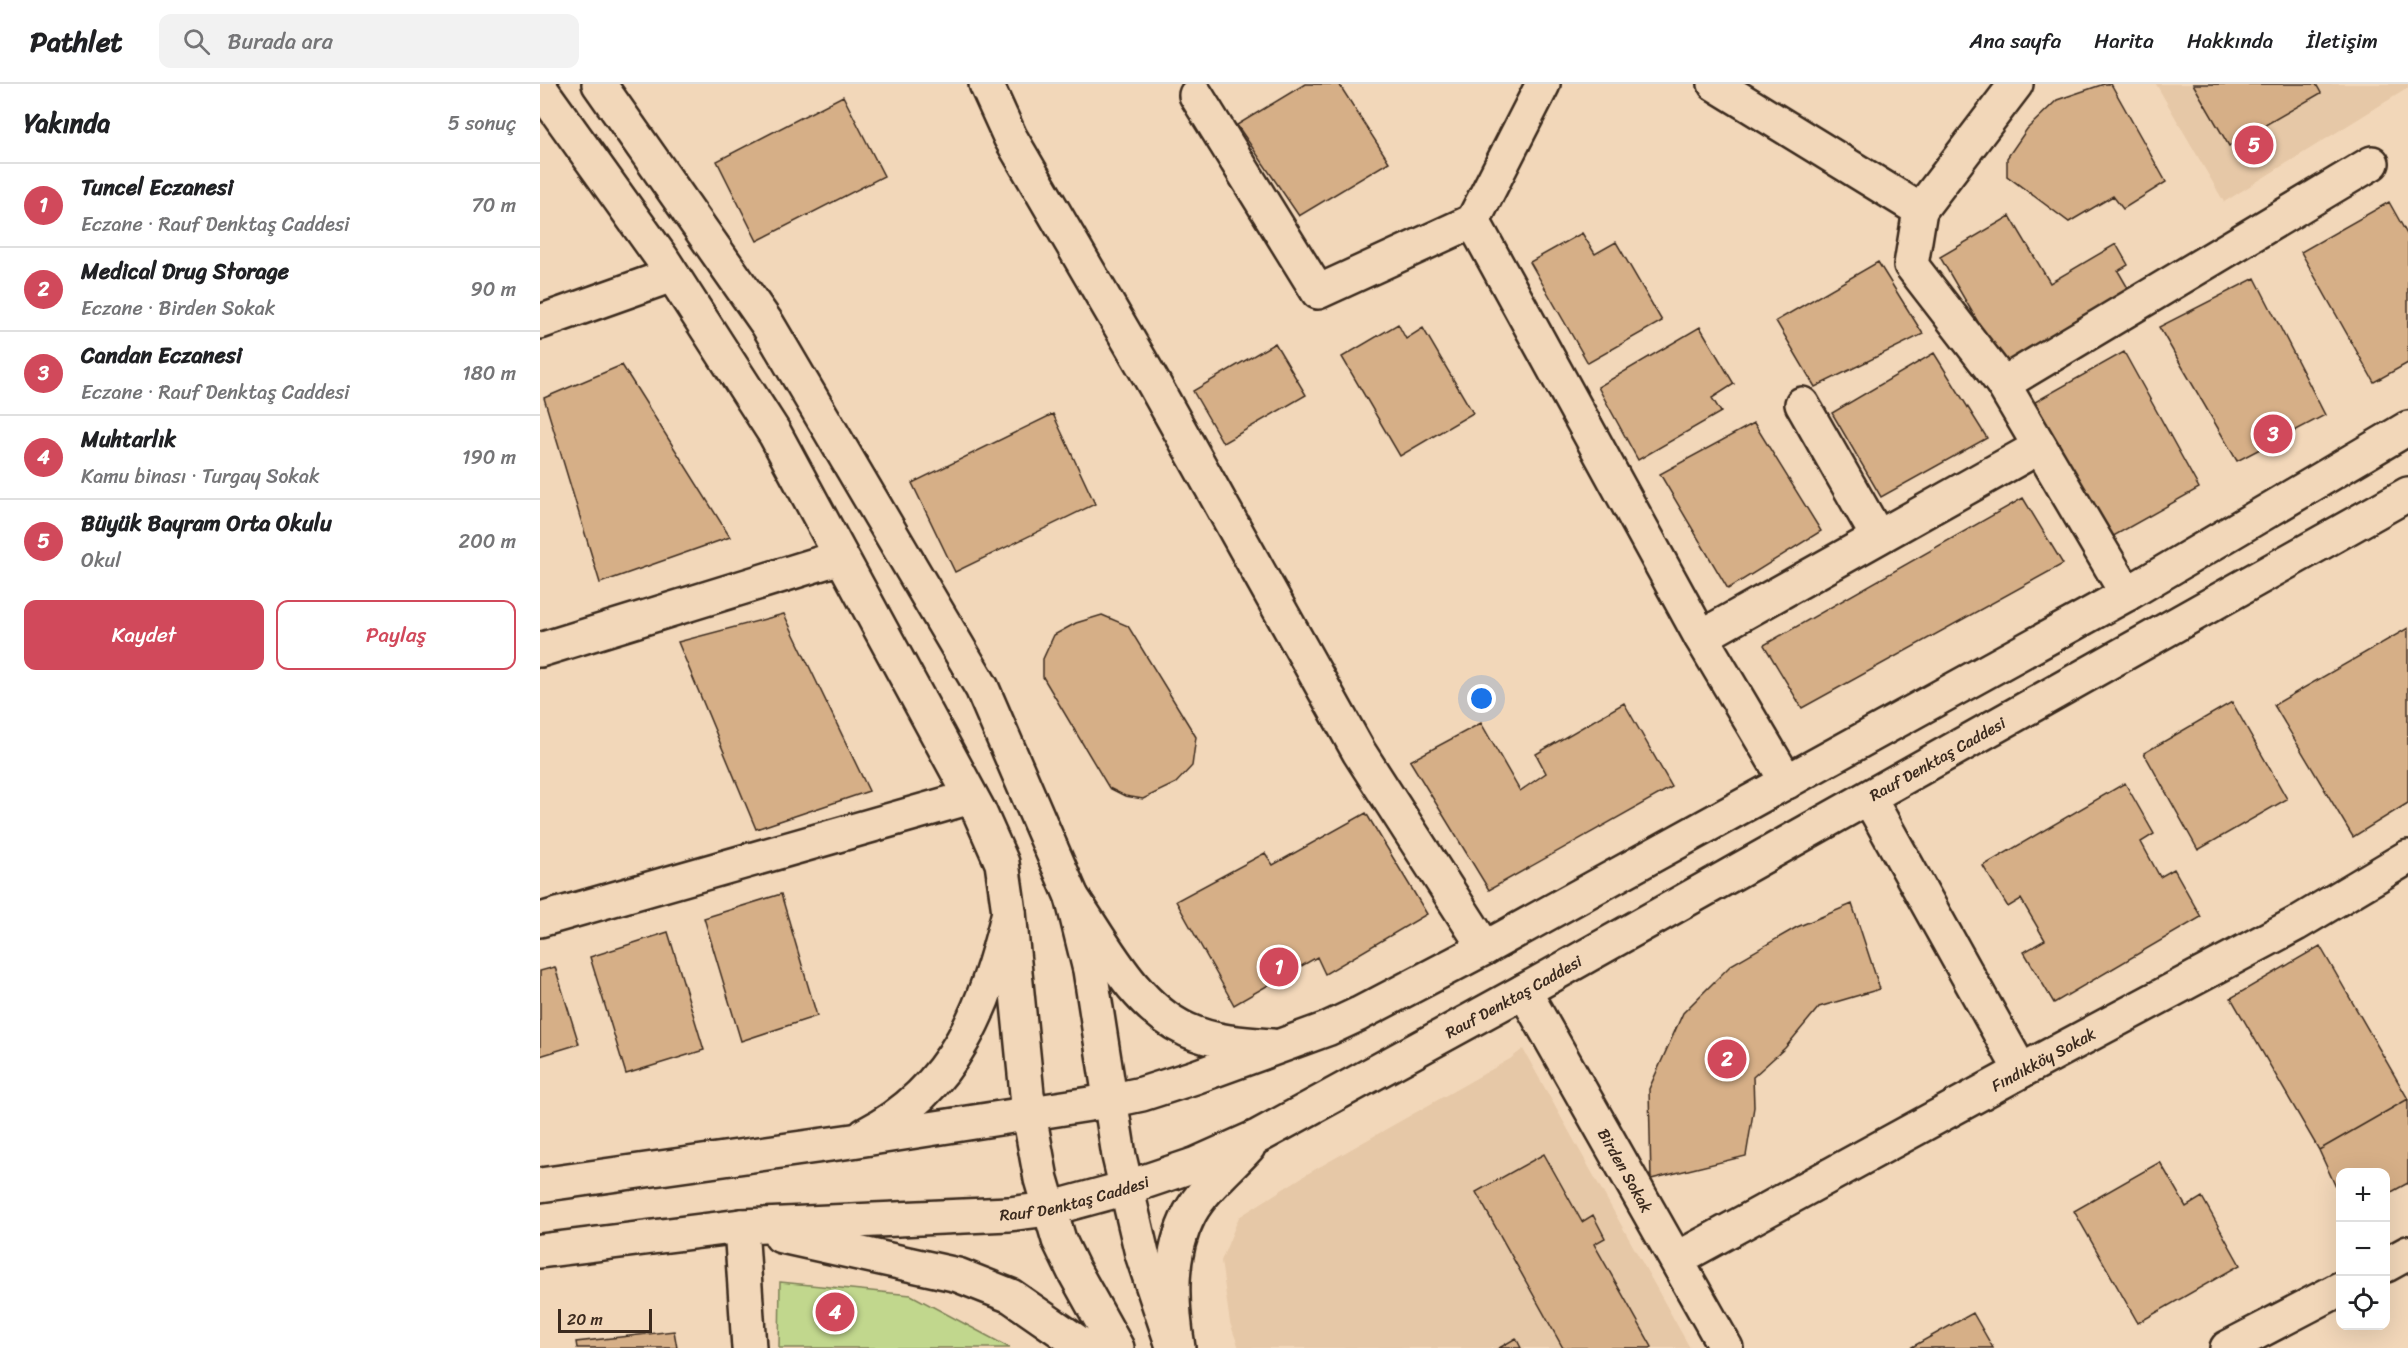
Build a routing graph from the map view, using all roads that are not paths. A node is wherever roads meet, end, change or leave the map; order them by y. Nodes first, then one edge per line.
1 (599, 84) edge
2 (986, 84) edge
3 (1543, 84) edge
4 (1715, 84) edge
5 (2016, 84) edge
6 (540, 88) edge
7 (1196, 95) dead end
8 (2372, 163) dead end
9 (1920, 210) junction
10 (1473, 221) junction
11 (672, 275) junction
12 (540, 322) edge
13 (2004, 384) junction
14 (1802, 404) dead end
15 (2408, 428) edge
16 (2039, 447) junction
17 (2408, 494) edge
18 (1878, 537) junction
19 (841, 556) junction
20 (2127, 594) junction
21 (1701, 637) junction
22 (540, 650) edge
23 (1787, 782) junction
24 (971, 797) junction
25 (1869, 798) junction
26 (2408, 857) edge
27 (1072, 897) junction
28 (1009, 912) junction
29 (540, 920) edge
30 (1485, 948) junction
31 (1524, 991) junction
32 (1280, 1046) junction
33 (2021, 1071) junction
34 (1109, 1101) junction
35 (1029, 1114) junction
36 (1259, 1136) junction
37 (852, 1141) junction
38 (540, 1185) edge
39 (1126, 1188) junction
40 (1049, 1209) junction
41 (741, 1226) junction
42 (540, 1251) edge
43 (2408, 1253) edge
44 (1677, 1259) junction
45 (2390, 1262) edge
46 (2336, 1290) edge
47 (750, 1348) edge
48 (1086, 1348) edge
49 (1118, 1348) edge
50 (1176, 1348) edge
51 (1726, 1348) edge
52 (2227, 1348) edge

1 - 27 street
2 - 30 street
3 - 10 street
4 - 9 street
5 - 9 street
6 - 11 street
7 - 10 street
8 - 13 street
9 - 13 street
10 - 21 street
11 - 12 street
11 - 19 street
13 - 16 street
14 - 18 street
15 - 20 street
16 - 18 street
16 - 20 street
17 - 25 street, Rauf Denktaş Caddesi
18 - 21 street
19 - 22 street
19 - 24 street
20 - 23 street
21 - 23 street
23 - 30 street
24 - 28 street
24 - 29 street
25 - 31 street, Rauf Denktaş Caddesi
25 - 33 street
26 - 33 street, Fındıkköy Sokak
27 - 32 street
27 - 34 street
28 - 35 street
28 - 37 street
30 - 32 street
31 - 36 street, Rauf Denktaş Caddesi
31 - 44 street, Birden Sokak
32 - 34 street
33 - 44 street, Fındıkköy Sokak
34 - 35 street
34 - 39 street
35 - 37 street
35 - 40 street
36 - 39 street, Rauf Denktaş Caddesi
36 - 50 street
37 - 38 street
39 - 40 street, Rauf Denktaş Caddesi
39 - 50 street
40 - 41 street, Rauf Denktaş Caddesi
40 - 49 street
41 - 42 street, Rauf Denktaş Caddesi
41 - 47 street
41 - 48 street
43 - 45 street
44 - 51 street, Birden Sokak
46 - 52 street

